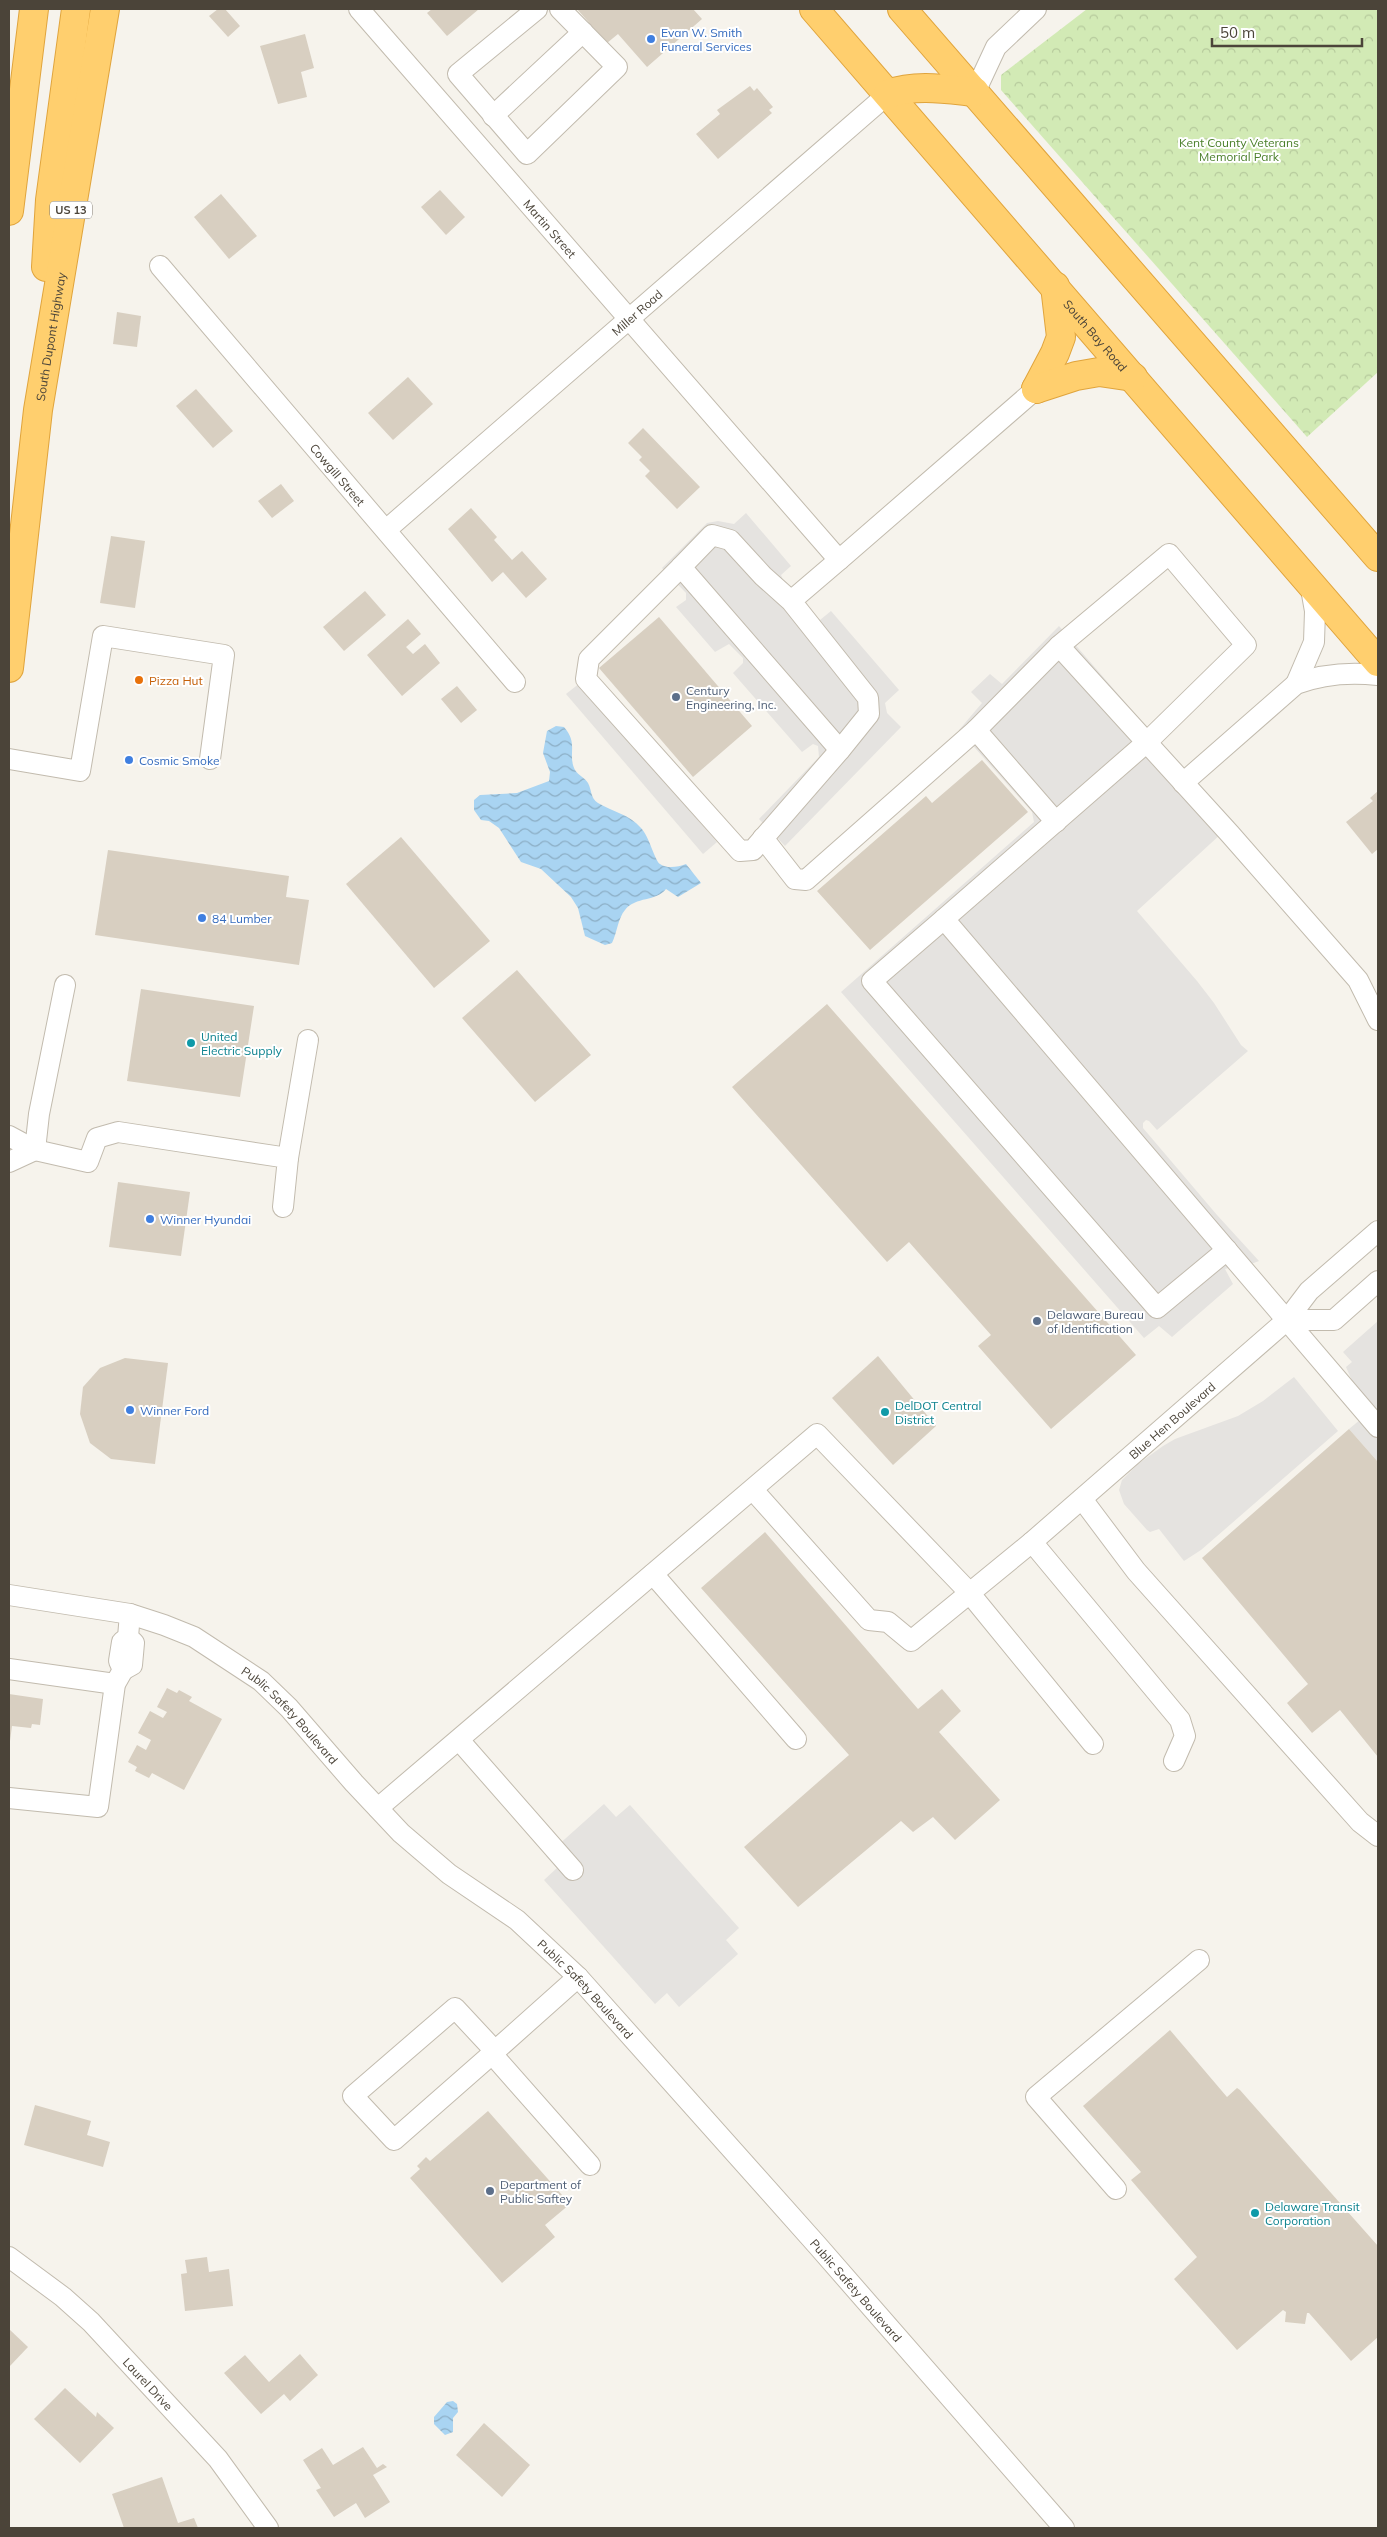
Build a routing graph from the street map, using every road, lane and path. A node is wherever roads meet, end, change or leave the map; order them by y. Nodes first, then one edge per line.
1 (34, 9) edge
2 (76, 9) edge
3 (105, 9) edge
4 (359, 9) edge
5 (537, 9) edge
6 (560, 9) edge
7 (814, 9) edge
8 (902, 9) edge
9 (1036, 9) edge
10 (583, 32) junction
11 (975, 92) junction
12 (888, 94) junction
13 (493, 116) junction
14 (9, 211) edge
15 (160, 266) dead end
16 (1055, 286) junction
17 (627, 318) junction
18 (1133, 377) junction
19 (1036, 389) junction
20 (38, 410) junction
21 (386, 530) junction
22 (1378, 557) edge
23 (839, 560) junction
24 (681, 567) junction
25 (1310, 582) junction
26 (791, 601) junction
27 (1059, 646) junction
28 (1378, 662) edge
29 (9, 668) edge
30 (1378, 675) edge
31 (515, 682) dead end
32 (1296, 684) junction
33 (976, 730) junction
34 (1147, 742) junction
35 (840, 750) junction
36 (9, 759) edge
37 (210, 759) dead end
38 (1183, 783) junction
39 (1056, 822) junction
40 (763, 838) junction
41 (944, 919) junction
42 (65, 985) dead end
43 (1378, 1020) edge
44 (308, 1040) dead end
45 (9, 1136) edge
46 (35, 1150) junction
47 (288, 1158) junction
48 (9, 1162) edge
49 (283, 1207) dead end
50 (1378, 1231) edge
51 (1227, 1250) junction
52 (1378, 1281) edge
53 (1287, 1320) junction
54 (1378, 1427) edge
55 (753, 1490) junction
56 (1082, 1499) junction
57 (1032, 1542) junction
58 (653, 1574) junction
59 (969, 1592) junction
60 (9, 1595) edge
61 (130, 1614) junction
62 (9, 1669) edge
63 (119, 1677) junction
64 (796, 1739) dead end
65 (459, 1740) junction
66 (1093, 1744) dead end
67 (1174, 1761) dead end
68 (9, 1798) edge
69 (378, 1808) junction
70 (1378, 1836) edge
71 (573, 1870) dead end
72 (1200, 1960) dead end
73 (578, 1977) junction
74 (493, 2053) junction
75 (590, 2165) dead end
76 (1116, 2189) dead end
77 (9, 2257) edge
78 (268, 2528) edge
79 (1064, 2528) edge

1 - 14 highway
2 - 20 highway
3 - 20 highway, South Dupont Highway / US 13
4 - 17 street, Martin Street
5 - 13 street
6 - 10 street
7 - 12 highway, South Bay Road
8 - 11 highway
9 - 11 street
10 - 13 street
10 - 13 street
11 - 12 highway
11 - 22 highway
12 - 16 highway, South Bay Road
12 - 17 street, Miller Road
15 - 21 street, Cowgill Street
16 - 18 highway, South Bay Road
16 - 19 highway
17 - 21 street, Miller Road
17 - 23 street, Martin Street
18 - 19 highway
18 - 25 highway, South Bay Road
19 - 23 street
20 - 29 highway, South Dupont Highway / US 13
21 - 31 street, Cowgill Street
23 - 26 street
24 - 26 street
24 - 35 street
24 - 40 street
25 - 28 highway, South Bay Road
25 - 32 street
26 - 35 street
27 - 33 street
27 - 34 street
27 - 34 street
30 - 32 street
32 - 38 street
33 - 39 street
33 - 40 street
34 - 38 street
34 - 39 street
35 - 40 street
36 - 37 street
38 - 43 street
39 - 41 street
41 - 51 street
41 - 51 street
42 - 46 street
44 - 47 street
45 - 46 street
46 - 47 street
46 - 48 street
47 - 49 street
50 - 53 street, Blue Hen Boulevard
51 - 53 street
52 - 53 street
53 - 54 street
53 - 56 street, Blue Hen Boulevard
55 - 58 street
55 - 59 street, Blue Hen Boulevard
55 - 59 street
56 - 57 street, Blue Hen Boulevard
56 - 70 street
57 - 59 street, Blue Hen Boulevard
57 - 67 street
58 - 64 street
58 - 65 street
59 - 66 street
60 - 61 street, Public Safety Boulevard
61 - 63 street
61 - 69 street, Public Safety Boulevard
62 - 63 street
63 - 68 street
65 - 69 street
65 - 71 street
69 - 73 street, Public Safety Boulevard
72 - 76 street
73 - 74 street
73 - 79 street, Public Safety Boulevard
74 - 74 street
74 - 75 street
77 - 78 street, Laurel Drive

